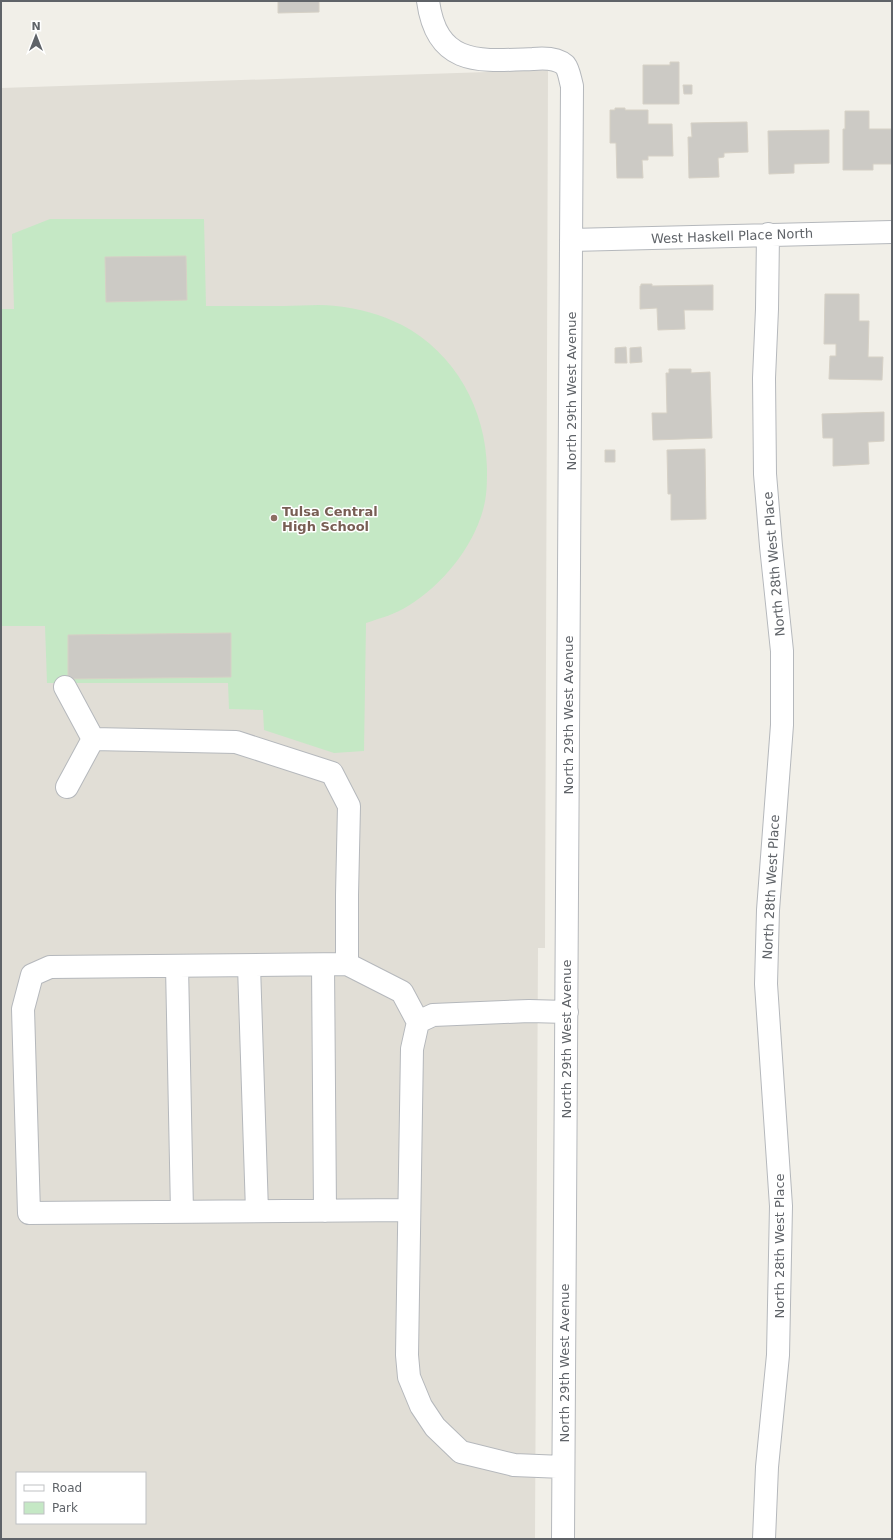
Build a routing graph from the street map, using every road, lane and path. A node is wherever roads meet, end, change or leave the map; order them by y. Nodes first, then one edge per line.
1 (428, 1) edge
2 (892, 232) edge
3 (768, 234) junction
4 (572, 240) junction
5 (65, 687) dead end
6 (93, 739) junction
7 (67, 787) dead end
8 (347, 964) junction
9 (323, 965) junction
10 (177, 966) junction
11 (249, 966) junction
12 (567, 1012) junction
13 (418, 1022) junction
14 (409, 1210) junction
15 (325, 1211) junction
16 (182, 1212) junction
17 (257, 1212) junction
18 (563, 1467) junction
19 (563, 1539) edge
20 (764, 1539) edge

1 - 4 street, North 29th West Avenue
2 - 3 street, West Haskell Place North
3 - 4 street, West Haskell Place North
3 - 20 street, North 28th West Place
4 - 12 street, North 29th West Avenue
5 - 6 street
6 - 7 street
6 - 8 street
8 - 9 street
8 - 13 street
9 - 11 street
9 - 15 street
10 - 11 street
10 - 16 street
10 - 16 street
11 - 17 street
12 - 13 street
12 - 18 street, North 29th West Avenue
13 - 14 street
14 - 15 street
14 - 18 street
15 - 17 street
16 - 17 street
18 - 19 street, North 29th West Avenue

